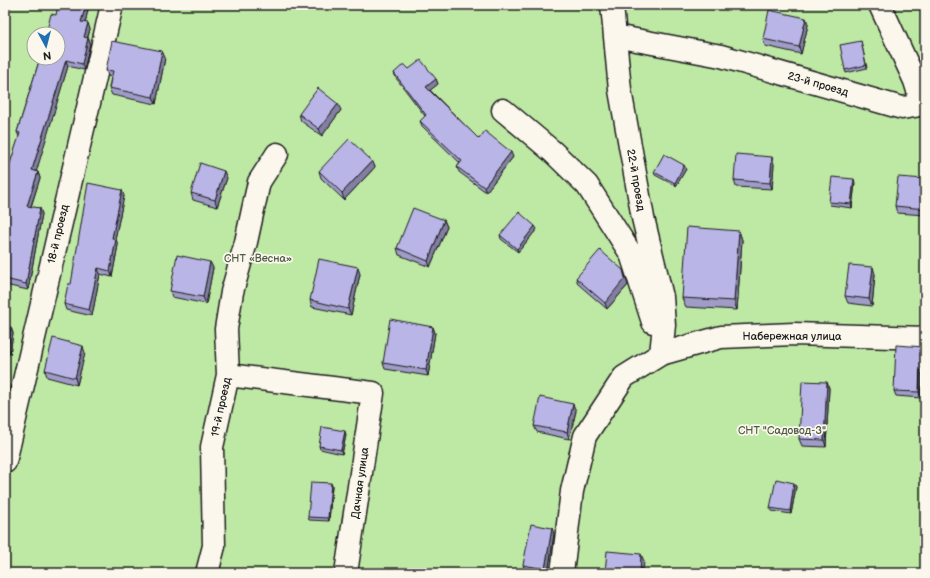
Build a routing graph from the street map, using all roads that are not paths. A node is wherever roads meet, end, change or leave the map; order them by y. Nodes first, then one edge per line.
1 (112, 5) edge
2 (612, 5) edge
3 (880, 5) edge
4 (615, 36) junction
5 (503, 110) dead end
6 (277, 154) dead end
7 (925, 338) edge
8 (661, 354) junction
9 (228, 375) junction
10 (5, 462) edge
11 (207, 573) edge
12 (346, 573) edge
13 (562, 573) edge

1 - 10 street, 18-й проезд
2 - 4 street, 22-й проезд
3 - 4 street, 23-й проезд
4 - 8 street, 22-й проезд
5 - 8 street
6 - 9 street, 19-й проезд
7 - 8 street, Набережная улица
8 - 13 street, Набережная улица
9 - 11 street, 19-й проезд
9 - 12 street, Дачная улица

